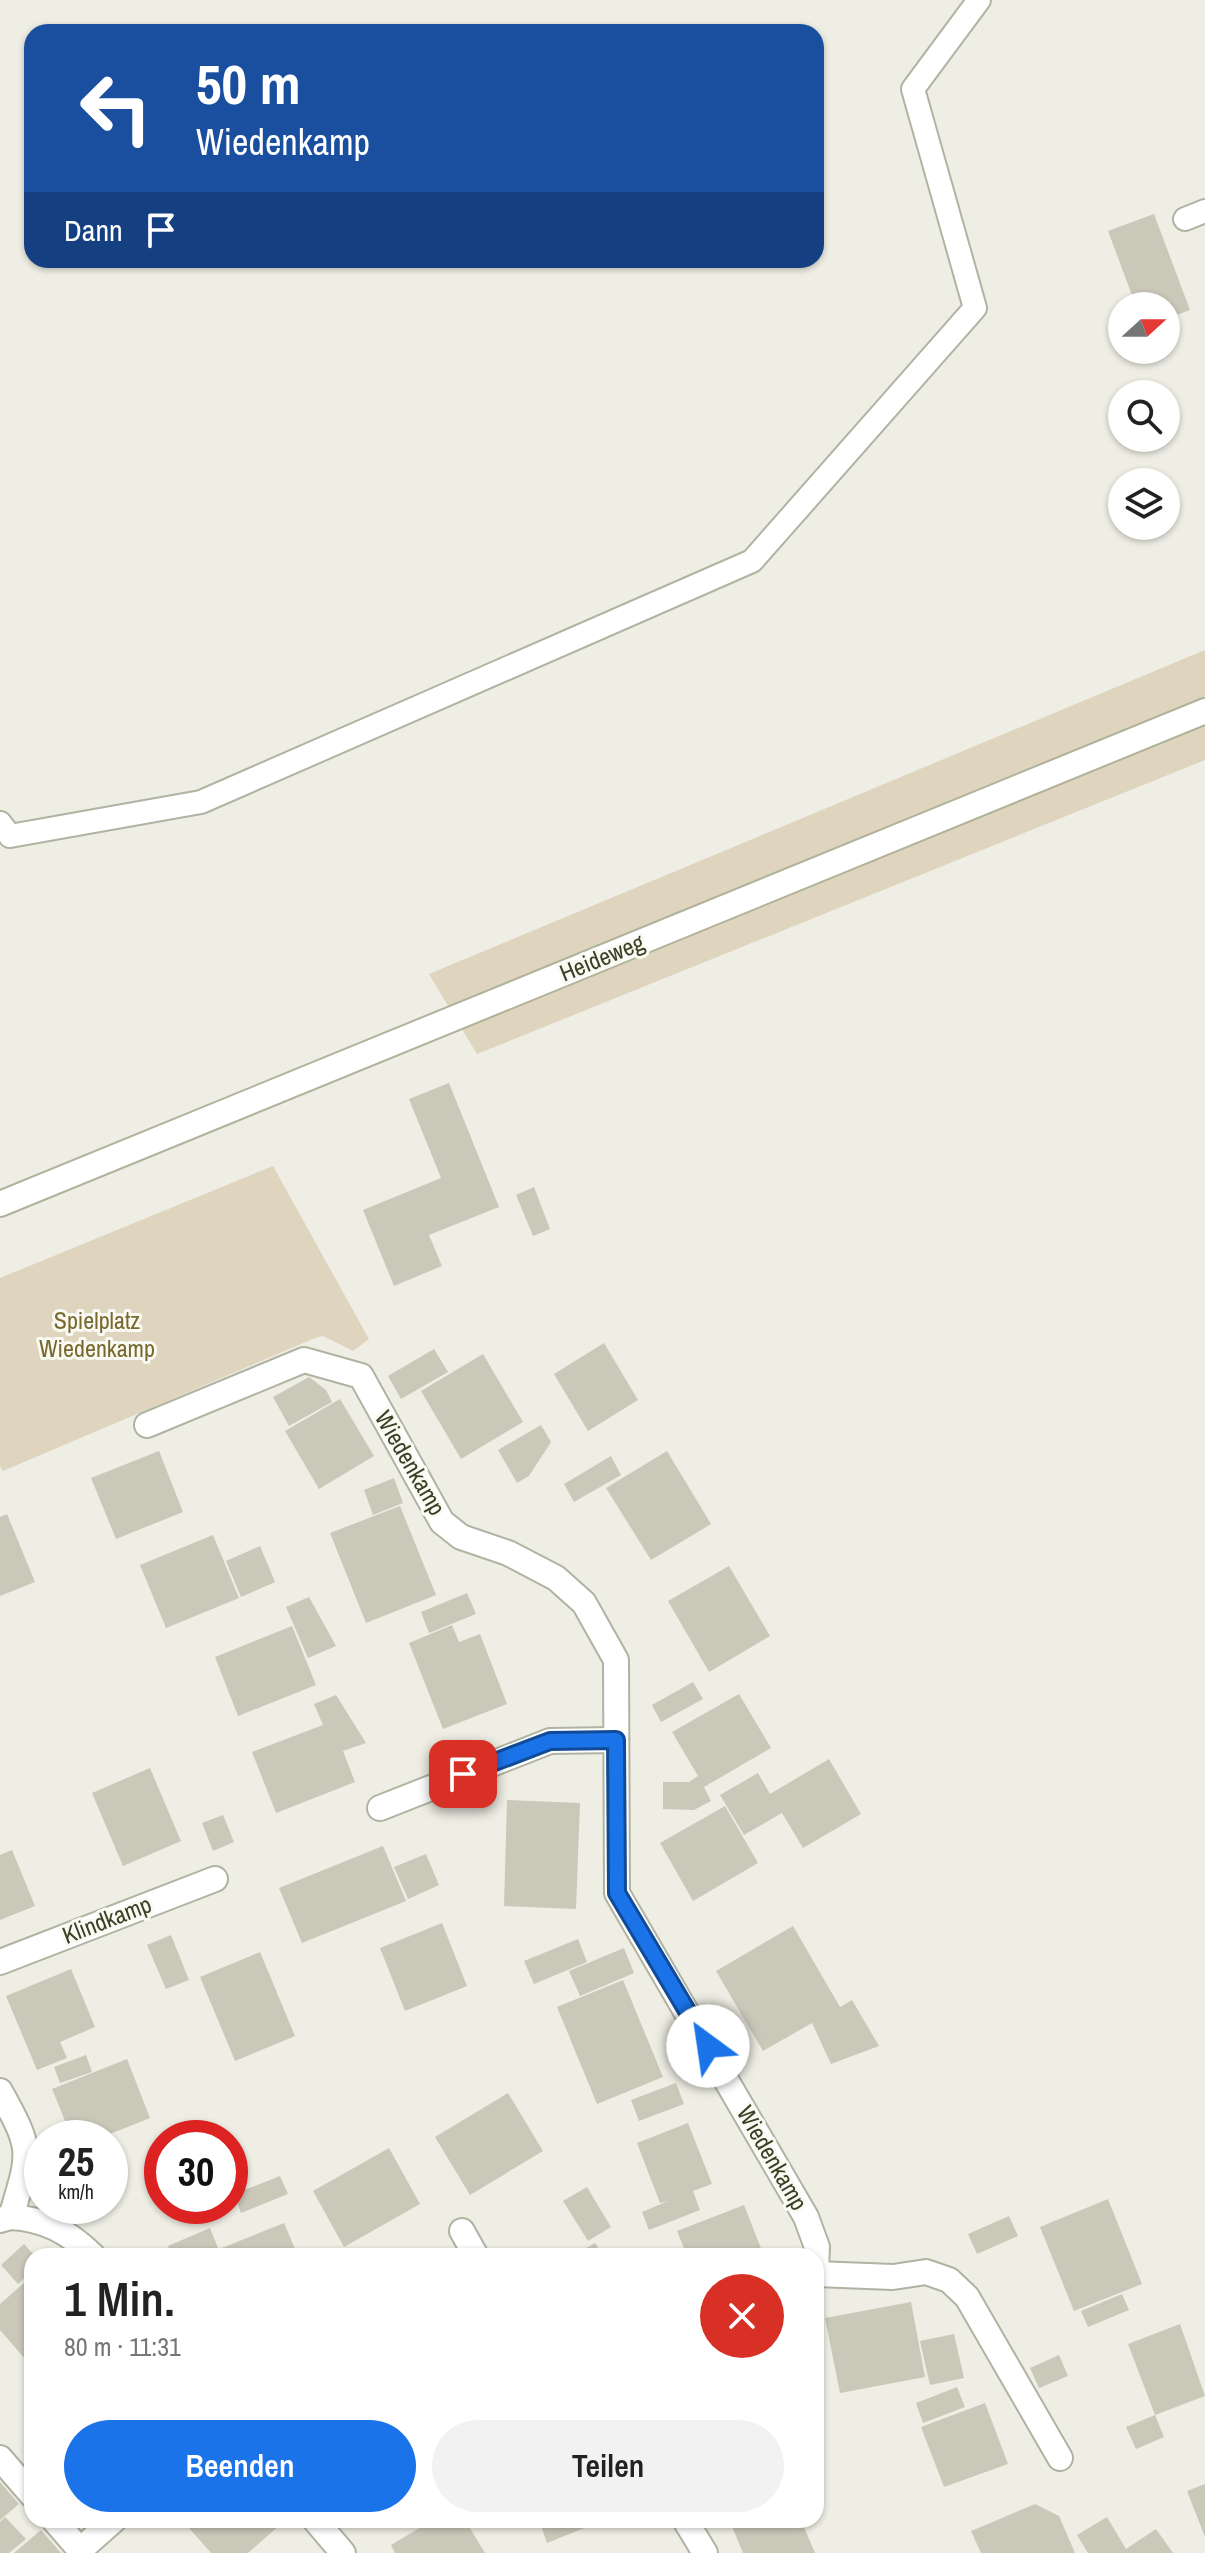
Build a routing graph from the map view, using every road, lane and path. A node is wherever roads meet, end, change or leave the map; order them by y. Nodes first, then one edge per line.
1 (979, 0) edge
2 (1205, 711) edge
3 (0, 823) edge
4 (0, 1204) edge
5 (147, 1425) dead end
6 (616, 1740) junction
7 (380, 1808) dead end
8 (215, 1879) dead end
9 (0, 1962) edge
10 (0, 2091) edge
11 (6, 2218) edge
12 (462, 2231) dead end
13 (84, 2248) edge
14 (472, 2248) edge
15 (817, 2248) edge
16 (824, 2273) edge
17 (0, 2458) edge
18 (1060, 2458) dead end
19 (24, 2486) edge
20 (61, 2528) edge
21 (106, 2528) edge
22 (322, 2528) edge
23 (690, 2528) edge
24 (82, 2551) edge
25 (343, 2553) edge
26 (705, 2553) edge

1 - 3 lane
2 - 4 street, Heideweg
5 - 6 street, Wiedenkamp
6 - 7 street
6 - 15 street, Wiedenkamp
8 - 9 street, Klindkamp
10 - 11 street
11 - 13 street
12 - 14 street
16 - 18 street, Wiedenkamp
17 - 19 street
20 - 24 street
21 - 24 street
22 - 25 street
23 - 26 street

